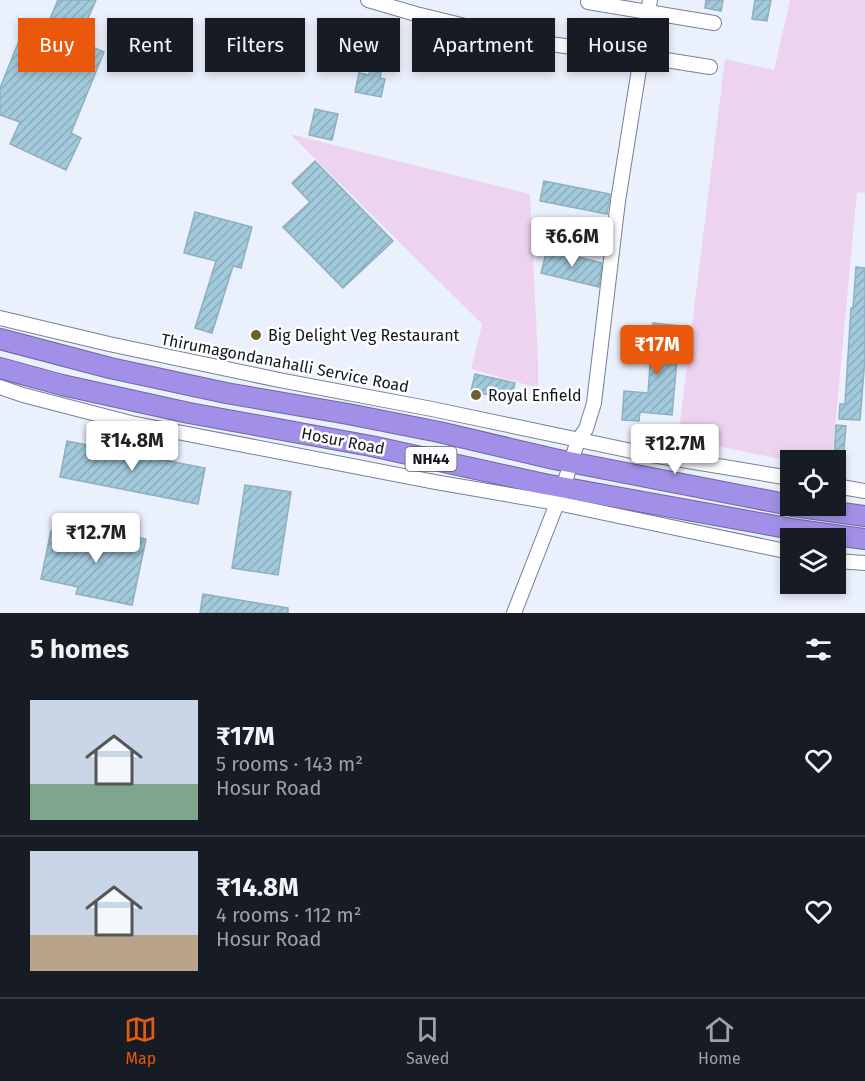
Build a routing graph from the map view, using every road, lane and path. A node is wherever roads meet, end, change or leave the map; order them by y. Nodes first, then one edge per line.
1 (368, 0) edge
2 (588, 2) dead end
3 (649, 6) edge
4 (714, 23) dead end
5 (567, 46) edge
6 (669, 60) edge
7 (710, 67) dead end
8 (638, 72) edge
9 (0, 318) edge
10 (0, 339) edge
11 (0, 368) edge
12 (0, 387) edge
13 (572, 439) junction
14 (571, 463) junction
15 (780, 476) edge
16 (846, 488) edge
17 (865, 491) edge
18 (560, 495) junction
19 (780, 503) edge
20 (846, 513) edge
21 (865, 516) edge
22 (865, 539) edge
23 (780, 550) edge
24 (846, 562) edge
25 (865, 563) edge
26 (514, 613) edge

1 - 5 street
2 - 3 street
3 - 4 street
6 - 7 street
8 - 13 street
9 - 13 street, Thirumagondanahalli Service Road
10 - 14 highway, Hosur Road / NH44
11 - 18 highway, Hosur Road / NH44
12 - 18 street
13 - 14 street
13 - 15 street, Thirumagondanahalli Service Road
14 - 18 street
14 - 19 highway, Hosur Road / NH44
16 - 17 street
18 - 22 highway, Hosur Road / NH44
18 - 23 street
18 - 26 street
20 - 21 highway, Hosur Road / NH44
24 - 25 street

